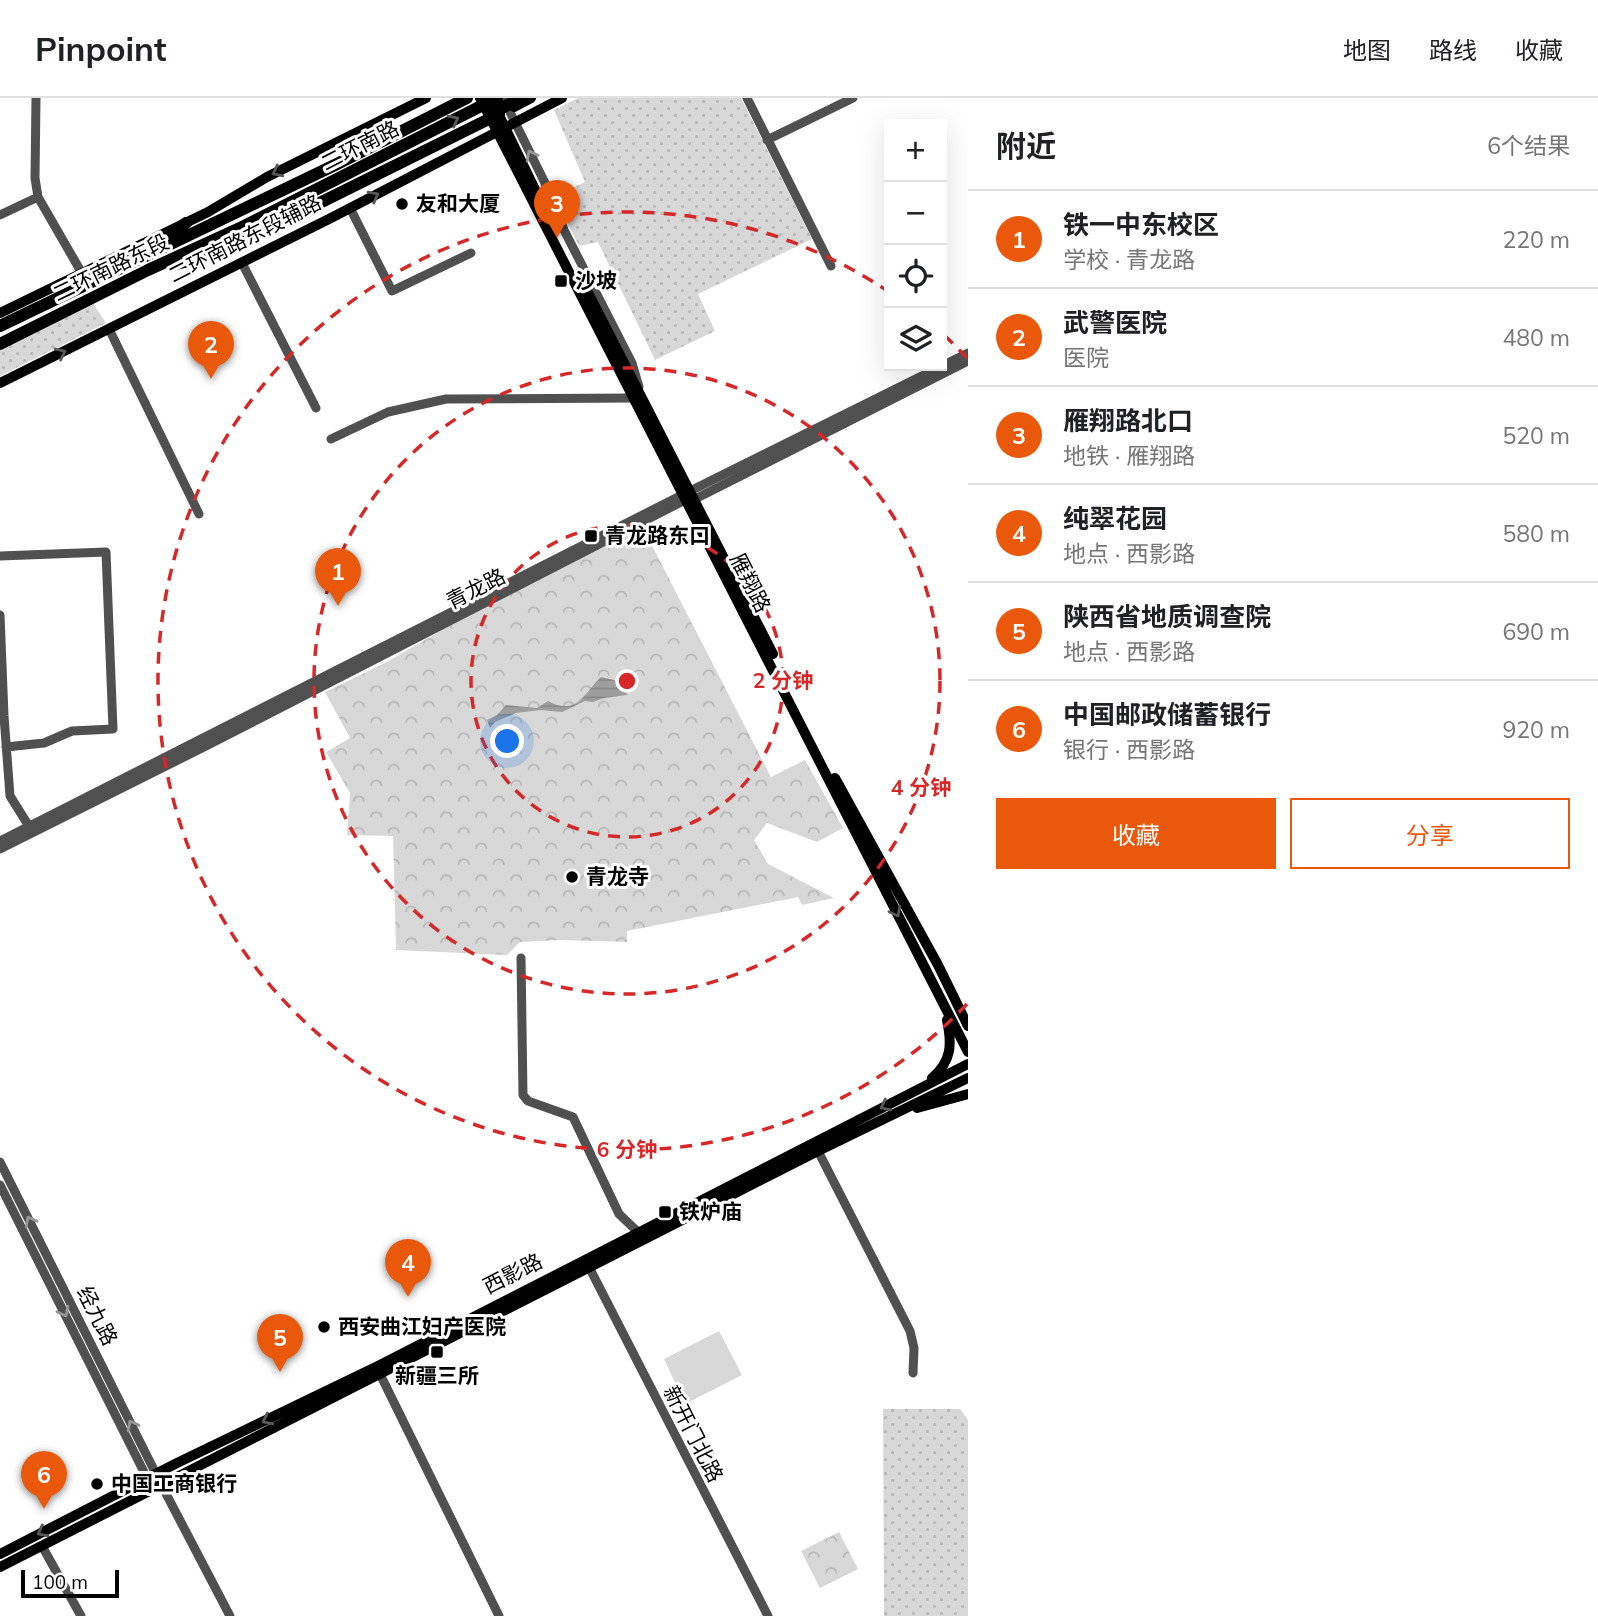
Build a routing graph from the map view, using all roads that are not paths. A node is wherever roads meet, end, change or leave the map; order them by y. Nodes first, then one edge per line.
1 (36, 98) edge
2 (426, 98) edge
3 (449, 98) edge
4 (467, 98) edge
5 (480, 98) edge
6 (491, 98) edge
7 (497, 98) edge
8 (503, 98) edge
9 (521, 98) edge
10 (531, 98) edge
11 (562, 98) edge
12 (747, 98) edge
13 (853, 98) edge
14 (499, 114) junction
15 (506, 127) junction
16 (767, 140) junction
17 (371, 162) junction
18 (337, 164) junction
19 (38, 197) junction
20 (350, 208) junction
21 (0, 215) edge
22 (230, 215) joint
23 (186, 223) junction
24 (240, 228) joint
25 (471, 253) dead end
26 (141, 258) junction
27 (242, 263) junction
28 (831, 266) dead end
29 (148, 270) junction
30 (85, 277) junction
31 (0, 313) edge
32 (0, 326) edge
33 (108, 329) junction
34 (0, 344) edge
35 (968, 353) edge
36 (968, 361) edge
37 (0, 383) edge
38 (637, 396) junction
39 (316, 408) dead end
40 (331, 439) dead end
41 (689, 496) junction
42 (199, 514) dead end
43 (0, 556) edge
44 (0, 615) edge
45 (1, 687) edge
46 (6, 747) junction
47 (5, 783) edge
48 (31, 829) junction
49 (0, 841) edge
50 (0, 849) edge
51 (521, 958) dead end
52 (943, 1004) junction
53 (965, 1016) edge
54 (968, 1026) edge
55 (968, 1052) edge
56 (968, 1064) edge
57 (968, 1078) edge
58 (915, 1091) junction
59 (968, 1094) edge
60 (904, 1110) junction
61 (818, 1151) junction
62 (0, 1162) edge
63 (0, 1185) edge
64 (638, 1232) junction
65 (589, 1267) junction
66 (378, 1370) junction
67 (913, 1373) dead end
68 (152, 1476) junction
69 (158, 1488) junction
70 (43, 1546) junction
71 (0, 1554) edge
72 (0, 1567) edge
73 (81, 1616) edge
74 (230, 1616) edge
75 (499, 1616) edge
76 (768, 1616) edge

1 - 19 street
2 -> 23 main road, 二环南路东段辅路
3 - 18 highway
4 - 18 highway, 二环南路
5 - 14 main road
6 - 14 main road
17 -> 7 highway, 二环南路
8 - 14 street
9 - 17 highway
10 - 14 main road
11 - 15 main road, 二环南路东段辅路
12 - 16 street
13 - 16 street
14 - 15 main road, 雁翔路
14 - 15 street
14 - 29 highway
20 -> 15 main road, 二环南路东段辅路
15 - 38 main road, 雁翔路
38 -> 15 street
16 - 28 street
17 - 24 highway, 二环南路
18 - 22 highway, 二环南路
19 - 21 street
19 - 30 street
20 - 25 street
20 - 27 main road, 二环南路东段辅路
22 - 26 highway, 二环南路东段
23 - 26 highway
23 - 30 main road, 二环南路东段辅路
24 - 29 highway, 二环南路东段
26 - 30 highway, 二环南路东段
27 - 33 main road, 二环南路东段辅路
27 - 39 street
29 - 34 highway, 二环南路东段
30 - 31 main road, 二环南路东段辅路
30 - 32 highway, 二环南路东段
37 -> 33 main road, 二环南路东段辅路
33 - 42 street
35 - 41 street, 青龙路
36 - 41 street, 青龙路
38 - 40 street
38 - 41 main road, 雁翔路
41 - 48 street, 青龙路
41 -> 52 main road, 雁翔路
41 - 53 main road, 雁翔路
43 - 46 street
44 - 45 street
45 - 46 street
46 - 47 street
47 - 48 street
48 - 49 street, 青龙路
48 - 50 street, 青龙路
51 - 64 street
52 - 55 main road, 雁翔路
52 - 58 main road
53 - 54 main road, 雁翔路
56 - 58 main road, 西影路
57 - 60 main road, 西影路
58 -> 64 main road, 西影路
59 - 60 main road
60 - 61 main road, 西影路
61 - 65 main road, 西影路
61 - 67 street
68 -> 62 street, 经九路
63 -> 68 street, 经九路
64 - 66 main road, 西影路
65 - 66 main road, 西影路
65 - 76 street, 新开门北路
66 -> 68 main road, 西影路
66 - 69 main road, 西影路
66 - 75 street
68 - 69 street, 经九路
68 -> 71 main road, 西影路
69 - 70 main road, 西影路
69 - 74 street, 经九路
70 - 72 main road, 西影路
70 - 73 street

